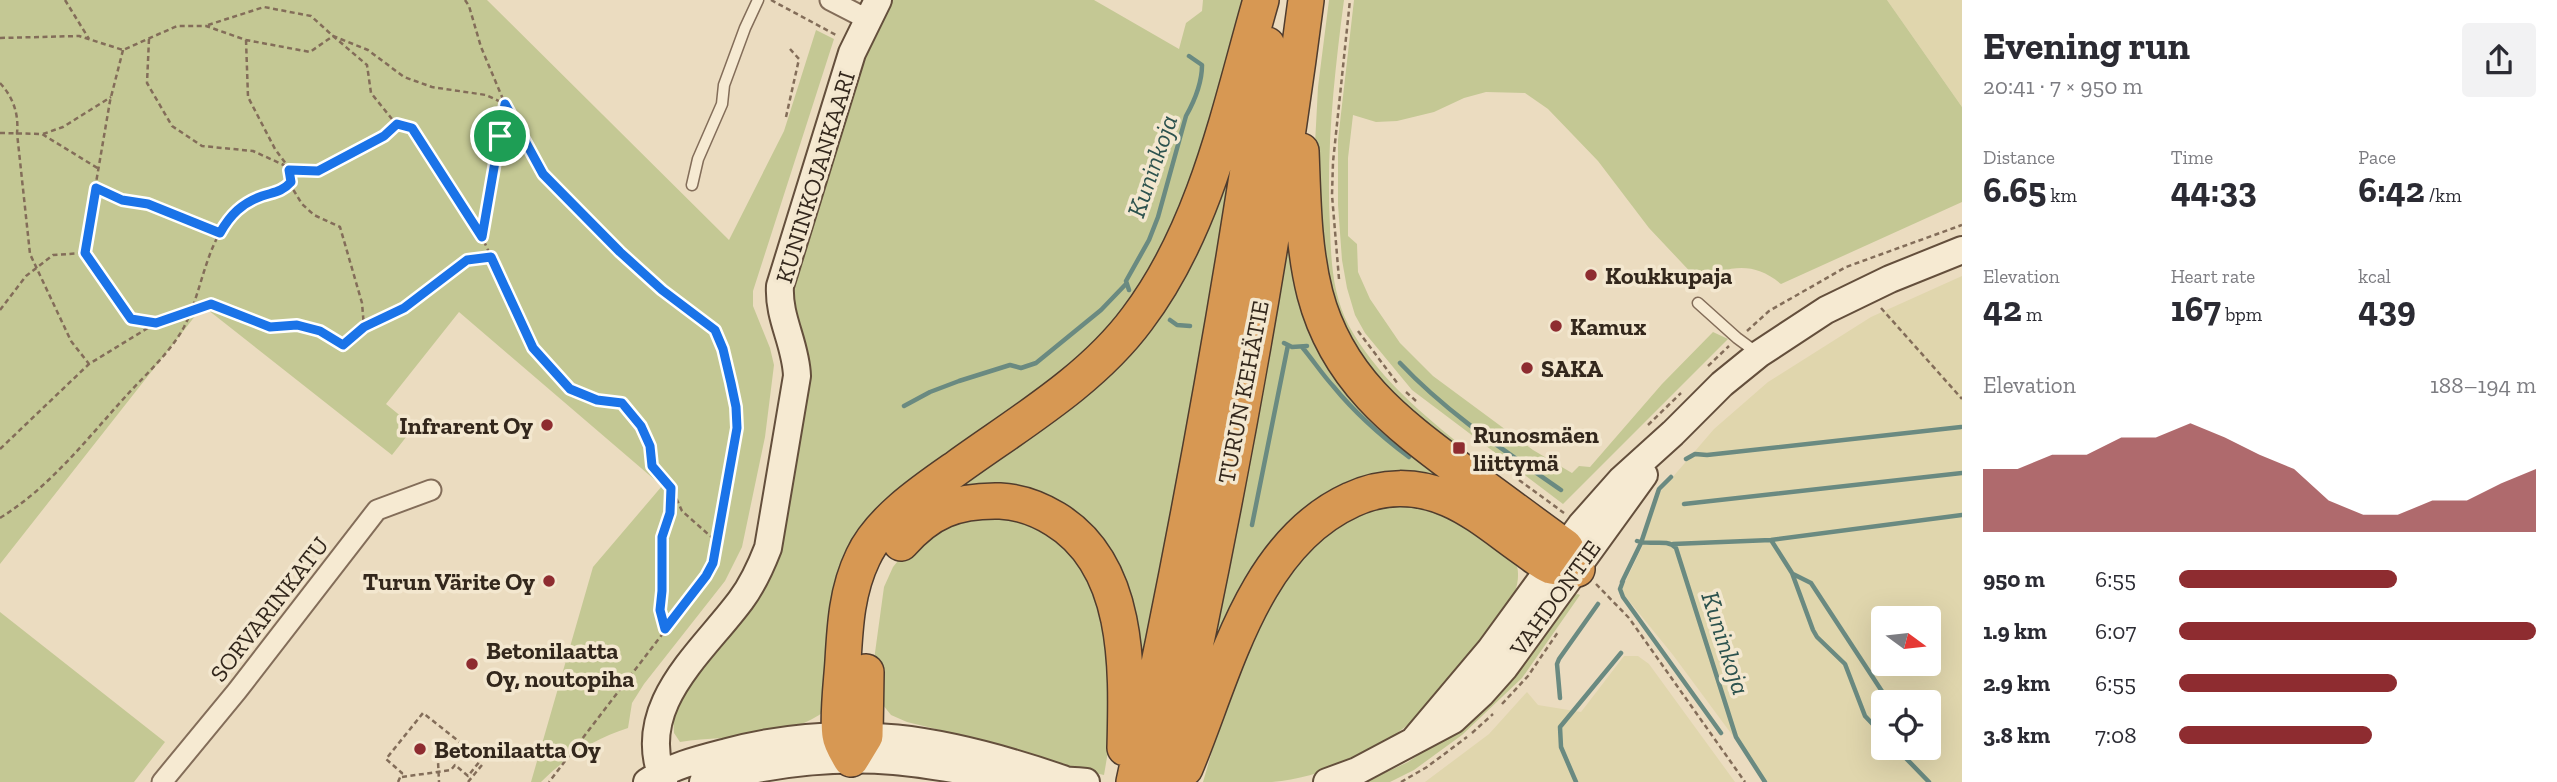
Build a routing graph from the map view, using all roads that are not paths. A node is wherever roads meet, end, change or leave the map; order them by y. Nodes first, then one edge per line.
1 (758, 0) edge
2 (830, 0) edge
3 (1261, 0) edge
4 (1274, 0) edge
5 (1306, 0) edge
6 (867, 10) edge
7 (1298, 60) junction
8 (692, 185) dead end
9 (1962, 250) edge
10 (1698, 303) dead end
11 (1759, 354) junction
12 (431, 490) dead end
13 (1564, 560) junction
14 (852, 743) junction
15 (1163, 758) edge
16 (657, 779) edge
17 (1074, 781) edge
18 (162, 782) edge
19 (703, 782) edge
20 (1125, 782) edge
21 (1134, 782) edge
22 (1327, 782) edge

1 - 8 lane
2 - 6 street
3 - 14 highway
4 - 15 highway, TURUN KEHÄTIE
5 - 7 highway, TURUN KEHÄTIE
6 - 16 street, KUNINKOJANKAARI
7 - 13 highway
7 - 15 highway, TURUN KEHÄTIE
9 - 11 street, VAHDONTIE
10 - 11 lane
11 - 13 street, VAHDONTIE
12 - 18 street, SORVARINKATU
13 - 15 highway
13 - 22 street, VAHDONTIE
14 - 15 highway
14 - 16 street
14 - 17 street
14 - 19 street
15 - 20 highway
15 - 21 highway, TURUN KEHÄTIE

